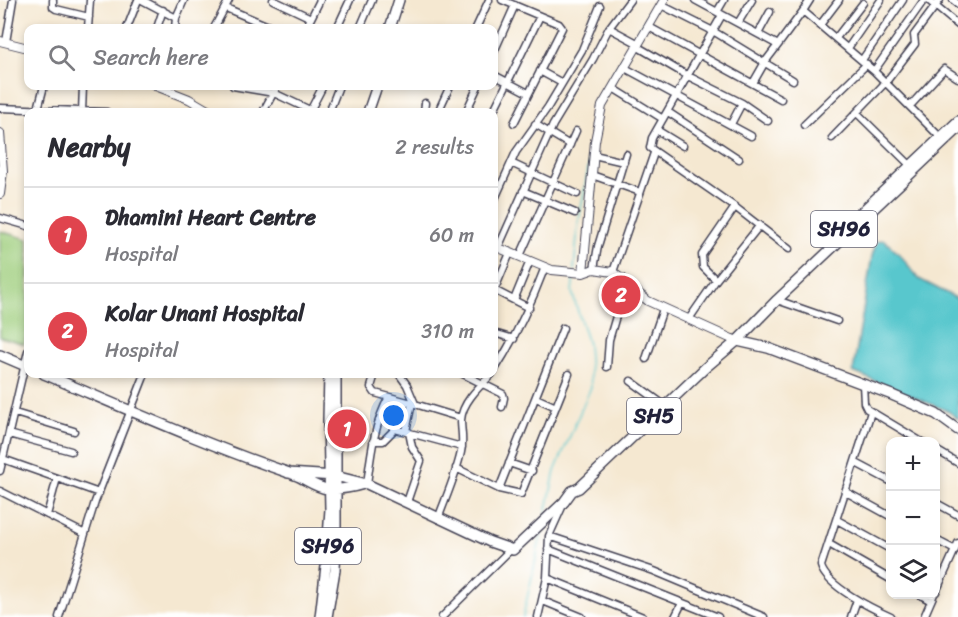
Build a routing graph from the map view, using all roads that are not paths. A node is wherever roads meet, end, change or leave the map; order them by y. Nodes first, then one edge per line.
1 (13, 0) edge
2 (53, 0) edge
3 (90, 0) edge
4 (138, 0) edge
5 (142, 0) edge
6 (184, 0) edge
7 (229, 0) edge
8 (273, 0) edge
9 (320, 0) edge
10 (350, 0) edge
11 (372, 0) edge
12 (399, 0) edge
13 (403, 0) edge
14 (489, 0) edge
15 (502, 0) edge
16 (630, 0) edge
17 (724, 0) edge
18 (752, 0) edge
19 (810, 0) edge
20 (839, 0) edge
21 (881, 0) edge
22 (903, 0) edge
23 (926, 0) edge
24 (940, 0) edge
25 (953, 0) edge
26 (697, 1) edge
27 (662, 2) edge
28 (863, 3) dead end
29 (958, 4) edge
30 (515, 5) junction
31 (600, 6) dead end
32 (935, 6) junction
33 (226, 8) junction
34 (163, 10) junction
35 (803, 11) junction
36 (771, 12) dead end
37 (720, 13) junction
38 (540, 16) junction
39 (89, 17) junction
40 (176, 18) junction
41 (311, 18) junction
42 (738, 23) junction
43 (88, 24) edge
44 (129, 24) edge
45 (158, 24) edge
46 (176, 24) edge
47 (217, 24) edge
48 (264, 24) edge
49 (308, 24) edge
50 (339, 24) edge
51 (362, 24) edge
52 (391, 24) edge
53 (396, 24) edge
54 (478, 24) edge
55 (820, 25) junction
56 (958, 25) edge
57 (649, 27) junction
58 (609, 28) junction
59 (713, 32) junction
60 (758, 34) junction
61 (836, 38) junction
62 (3, 41) edge
63 (498, 43) edge
64 (637, 44) junction
65 (778, 45) junction
66 (24, 47) edge
67 (848, 48) junction
68 (700, 54) junction
69 (765, 62) junction
70 (864, 62) junction
71 (625, 68) junction
72 (540, 71) junction
73 (874, 71) junction
74 (688, 76) junction
75 (498, 77) edge
76 (958, 78) edge
77 (793, 80) dead end
78 (506, 82) junction
79 (886, 82) junction
80 (562, 83) junction
81 (753, 83) junction
82 (613, 88) junction
83 (43, 90) edge
84 (83, 90) edge
85 (166, 90) edge
86 (256, 90) edge
87 (275, 90) edge
88 (321, 90) edge
89 (337, 90) edge
90 (370, 90) edge
91 (376, 90) edge
92 (448, 90) edge
93 (476, 90) edge
94 (274, 93) junction
95 (528, 93) junction
96 (676, 98) junction
97 (781, 99) dead end
98 (425, 103) dead end
99 (742, 104) junction
100 (910, 106) junction
101 (0, 108) edge
102 (38, 108) edge
103 (82, 108) edge
104 (205, 108) edge
105 (265, 108) edge
106 (304, 108) edge
107 (314, 108) edge
108 (330, 108) edge
109 (363, 108) edge
110 (369, 108) edge
111 (424, 108) edge
112 (440, 108) edge
113 (468, 108) edge
114 (495, 108) edge
115 (24, 109) edge
116 (668, 112) junction
117 (856, 113) junction
118 (663, 119) junction
119 (768, 121) dead end
120 (958, 121) edge
121 (514, 123) dead end
122 (535, 124) junction
123 (730, 124) junction
124 (804, 125) dead end
125 (958, 129) edge
126 (657, 130) junction
127 (576, 131) dead end
128 (0, 133) edge
129 (549, 134) junction
130 (751, 136) dead end
131 (940, 136) junction
132 (832, 138) dead end
133 (570, 145) junction
134 (683, 146) dead end
135 (654, 153) junction
136 (626, 154) dead end
137 (594, 155) junction
138 (739, 159) dead end
139 (624, 162) junction
140 (511, 163) junction
141 (910, 165) junction
142 (532, 172) junction
143 (592, 175) junction
144 (553, 182) junction
145 (618, 183) junction
146 (498, 184) edge
147 (501, 185) junction
148 (524, 191) junction
149 (498, 192) edge
150 (640, 192) junction
151 (0, 194) edge
152 (577, 194) dead end
153 (545, 201) junction
154 (735, 207) junction
155 (575, 213) dead end
156 (0, 218) edge
157 (24, 225) edge
158 (760, 225) junction
159 (498, 242) edge
160 (498, 249) edge
161 (789, 249) dead end
162 (510, 252) junction
163 (520, 256) junction
164 (530, 261) junction
165 (545, 267) junction
166 (594, 269) junction
167 (613, 272) junction
168 (582, 273) junction
169 (622, 278) junction
170 (498, 280) edge
171 (716, 280) junction
172 (498, 292) edge
173 (514, 300) junction
174 (777, 300) junction
175 (529, 308) junction
176 (663, 309) junction
177 (689, 319) junction
178 (837, 321) dead end
179 (563, 328) dead end
180 (498, 334) edge
181 (514, 339) junction
182 (735, 340) junction
183 (0, 355) edge
184 (646, 359) dead end
185 (498, 363) edge
186 (24, 365) edge
187 (607, 366) dead end
188 (569, 374) dead end
189 (24, 375) edge
190 (54, 378) edge
191 (144, 378) edge
192 (329, 378) edge
193 (336, 378) edge
194 (374, 378) edge
195 (402, 378) edge
196 (471, 378) edge
197 (486, 378) edge
198 (631, 381) dead end
199 (482, 383) junction
200 (863, 384) junction
201 (389, 397) junction
202 (536, 398) junction
203 (660, 402) junction
204 (413, 403) junction
205 (502, 407) dead end
206 (556, 407) junction
207 (131, 410) junction
208 (871, 412) junction
209 (15, 413) junction
210 (461, 418) junction
211 (74, 430) dead end
212 (958, 430) edge
213 (407, 432) junction
214 (9, 434) junction
215 (915, 437) edge
216 (374, 441) junction
217 (462, 447) junction
218 (71, 451) dead end
219 (940, 452) edge
220 (1, 459) edge
221 (328, 459) junction
222 (509, 463) junction
223 (856, 463) junction
224 (958, 463) edge
225 (456, 468) junction
226 (0, 471) edge
227 (532, 471) junction
228 (288, 473) junction
229 (315, 474) junction
230 (332, 476) junction
231 (57, 478) junction
232 (886, 478) edge
233 (366, 484) junction
234 (499, 489) junction
235 (0, 491) edge
236 (572, 491) junction
237 (846, 492) junction
238 (99, 493) junction
239 (333, 494) junction
240 (408, 502) junction
241 (562, 504) junction
242 (940, 505) edge
243 (886, 513) edge
244 (47, 515) junction
245 (958, 515) edge
246 (438, 519) junction
247 (837, 520) junction
248 (85, 534) junction
249 (549, 536) junction
250 (940, 542) edge
251 (958, 543) edge
252 (829, 544) junction
253 (886, 546) edge
254 (548, 549) junction
255 (513, 550) junction
256 (955, 550) junction
257 (940, 575) edge
258 (886, 576) edge
259 (943, 577) junction
260 (547, 578) junction
261 (940, 583) edge
262 (926, 599) edge
263 (932, 599) edge
264 (857, 600) junction
265 (543, 601) junction
266 (931, 602) junction
267 (682, 603) junction
268 (59, 617) edge
269 (320, 617) edge
270 (327, 617) edge
271 (442, 617) edge
272 (538, 617) edge
273 (582, 617) edge
274 (643, 617) edge
275 (675, 617) edge
276 (717, 617) edge
277 (764, 617) edge
278 (851, 617) edge
279 (891, 617) edge
280 (924, 617) edge

1 - 62 street
2 - 39 street
3 - 39 street
4 - 44 street
5 - 34 street
6 - 40 street
7 - 33 street
8 - 41 street
9 - 41 street
10 - 50 street
11 - 51 street
12 - 52 main road
13 - 53 main road
14 - 54 street
15 - 30 street
16 - 58 street
17 - 37 street
18 - 42 street
19 - 35 street
20 - 55 street
21 - 67 street
22 - 70 street
23 - 32 street
23 - 73 street
24 - 32 street
25 - 29 street
26 - 37 street
27 - 57 street
27 - 59 street
28 - 61 street
30 - 38 street
30 - 63 street
31 - 80 street
32 - 56 street
32 - 79 street
33 - 47 street
33 - 48 street
34 - 40 street
34 - 45 street
35 - 55 street
35 - 65 street
36 - 60 street
37 - 42 street
37 - 59 street
38 - 72 street
38 - 78 street
39 - 43 street
40 - 46 street
41 - 49 street
42 - 60 street
55 - 61 street
57 - 64 street
57 - 68 street
58 - 64 street
58 - 129 street
59 - 68 street
59 - 69 street
60 - 65 street
61 - 67 street
62 - 66 street
64 - 71 street
64 - 74 street
65 - 69 street
67 - 70 street
68 - 74 street
68 - 81 street
69 - 77 street
69 - 81 street
70 - 73 street
70 - 124 street
71 - 82 street
71 - 96 street
72 - 80 street
72 - 95 street
73 - 79 street
74 - 96 street
74 - 99 street
75 - 78 street
76 - 100 street
78 - 95 street
78 - 114 street
79 - 100 street
79 - 117 street
80 - 122 street
81 - 97 street
82 - 118 street
82 - 137 street
83 - 102 street
84 - 103 street
85 - 104 street
86 - 94 street
87 - 94 street
88 - 107 street
89 - 108 street
90 - 109 main road
91 - 110 main road
92 - 112 street
93 - 113 street
94 - 105 street
94 - 106 street
95 - 121 street
96 - 116 street
96 - 123 street
98 - 111 street
99 - 119 street
99 - 123 street
100 - 131 street
101 - 115 street
116 - 118 street
116 - 138 street
117 - 132 street
117 - 141 street
118 - 126 street
120 - 131 main road, SH96
122 - 129 street
122 - 140 street
123 - 130 street
125 - 174 main road, SH96
126 - 134 street
126 - 135 street
127 - 133 street
128 - 151 street
129 - 133 street
129 - 142 street
131 - 141 main road, SH96
133 - 144 street
135 - 150 street
135 - 154 street
136 - 139 street
137 - 139 street
137 - 143 street
139 - 145 street
140 - 142 street
140 - 147 street
141 - 182 main road, SH96
142 - 144 street
142 - 148 street
143 - 145 street
143 - 168 street
144 - 152 street
144 - 153 street
145 - 150 street
145 - 166 street
146 - 147 street
147 - 149 street
148 - 153 street
148 - 159 street
150 - 167 street
153 - 155 street
153 - 163 street
154 - 158 street
154 - 171 street
156 - 157 street
158 - 161 street
158 - 171 street
160 - 162 street
162 - 163 street
162 - 170 street
163 - 164 street
164 - 165 street
164 - 173 street
165 - 168 street
165 - 175 street
166 - 167 street
166 - 168 street
167 - 169 street
169 - 176 street
169 - 187 street
171 - 177 street
172 - 173 street
173 - 175 street
174 - 178 street
174 - 182 main road, SH96
175 - 181 street
176 - 177 street
176 - 184 street
177 - 182 street
179 - 202 street
180 - 181 street
181 - 185 street
182 - 200 main road
182 - 203 main road, SH5
182 - 236 main road, SH5
183 - 186 main road
188 - 206 street
189 - 209 street
190 - 207 main road
191 - 207 street
192 - 221 main road
193 - 230 main road
194 - 201 street
195 - 204 street
196 - 199 street
197 - 199 street
198 - 203 street
199 - 205 street
199 - 210 street
200 - 208 street
200 - 212 main road
201 - 204 street
201 - 216 street
202 - 206 street
202 - 222 street
203 - 236 main road, SH5
204 - 210 street
204 - 213 street
206 - 227 street
207 - 228 main road
207 - 238 street
208 - 215 street
208 - 223 street
209 - 211 street
209 - 214 street
210 - 217 street
213 - 216 street
213 - 217 street
213 - 240 street
214 - 218 street
214 - 220 street
216 - 233 street
217 - 225 street
219 - 224 street
220 - 226 street
220 - 231 street
221 - 229 main road
221 - 230 main road
222 - 227 street
222 - 234 street
223 - 232 street
223 - 237 street
225 - 234 street
225 - 246 street
227 - 234 street
228 - 229 main road
228 - 239 main road
229 - 230 main road
230 - 233 main road
230 - 239 main road, SH96
231 - 238 street
231 - 244 street
233 - 239 main road
233 - 240 main road
235 - 244 street
236 - 241 main road, SH5
237 - 243 street
237 - 247 street
238 - 248 street
239 - 269 main road, SH96
239 - 270 main road, SH96
240 - 246 main road
241 - 249 street
241 - 255 main road, SH5
242 - 245 street
244 - 248 street
246 - 255 main road
247 - 252 street
247 - 253 street
248 - 268 street
249 - 254 street
249 - 277 street
250 - 256 street
251 - 256 street
252 - 258 street
252 - 264 street
254 - 260 street
254 - 267 street
255 - 271 street
256 - 259 street
257 - 259 street
259 - 261 street
260 - 265 street
260 - 274 street
262 - 266 street
263 - 266 street
264 - 278 street
264 - 279 street
265 - 272 street
265 - 273 street
266 - 280 street
267 - 275 street
267 - 276 street

